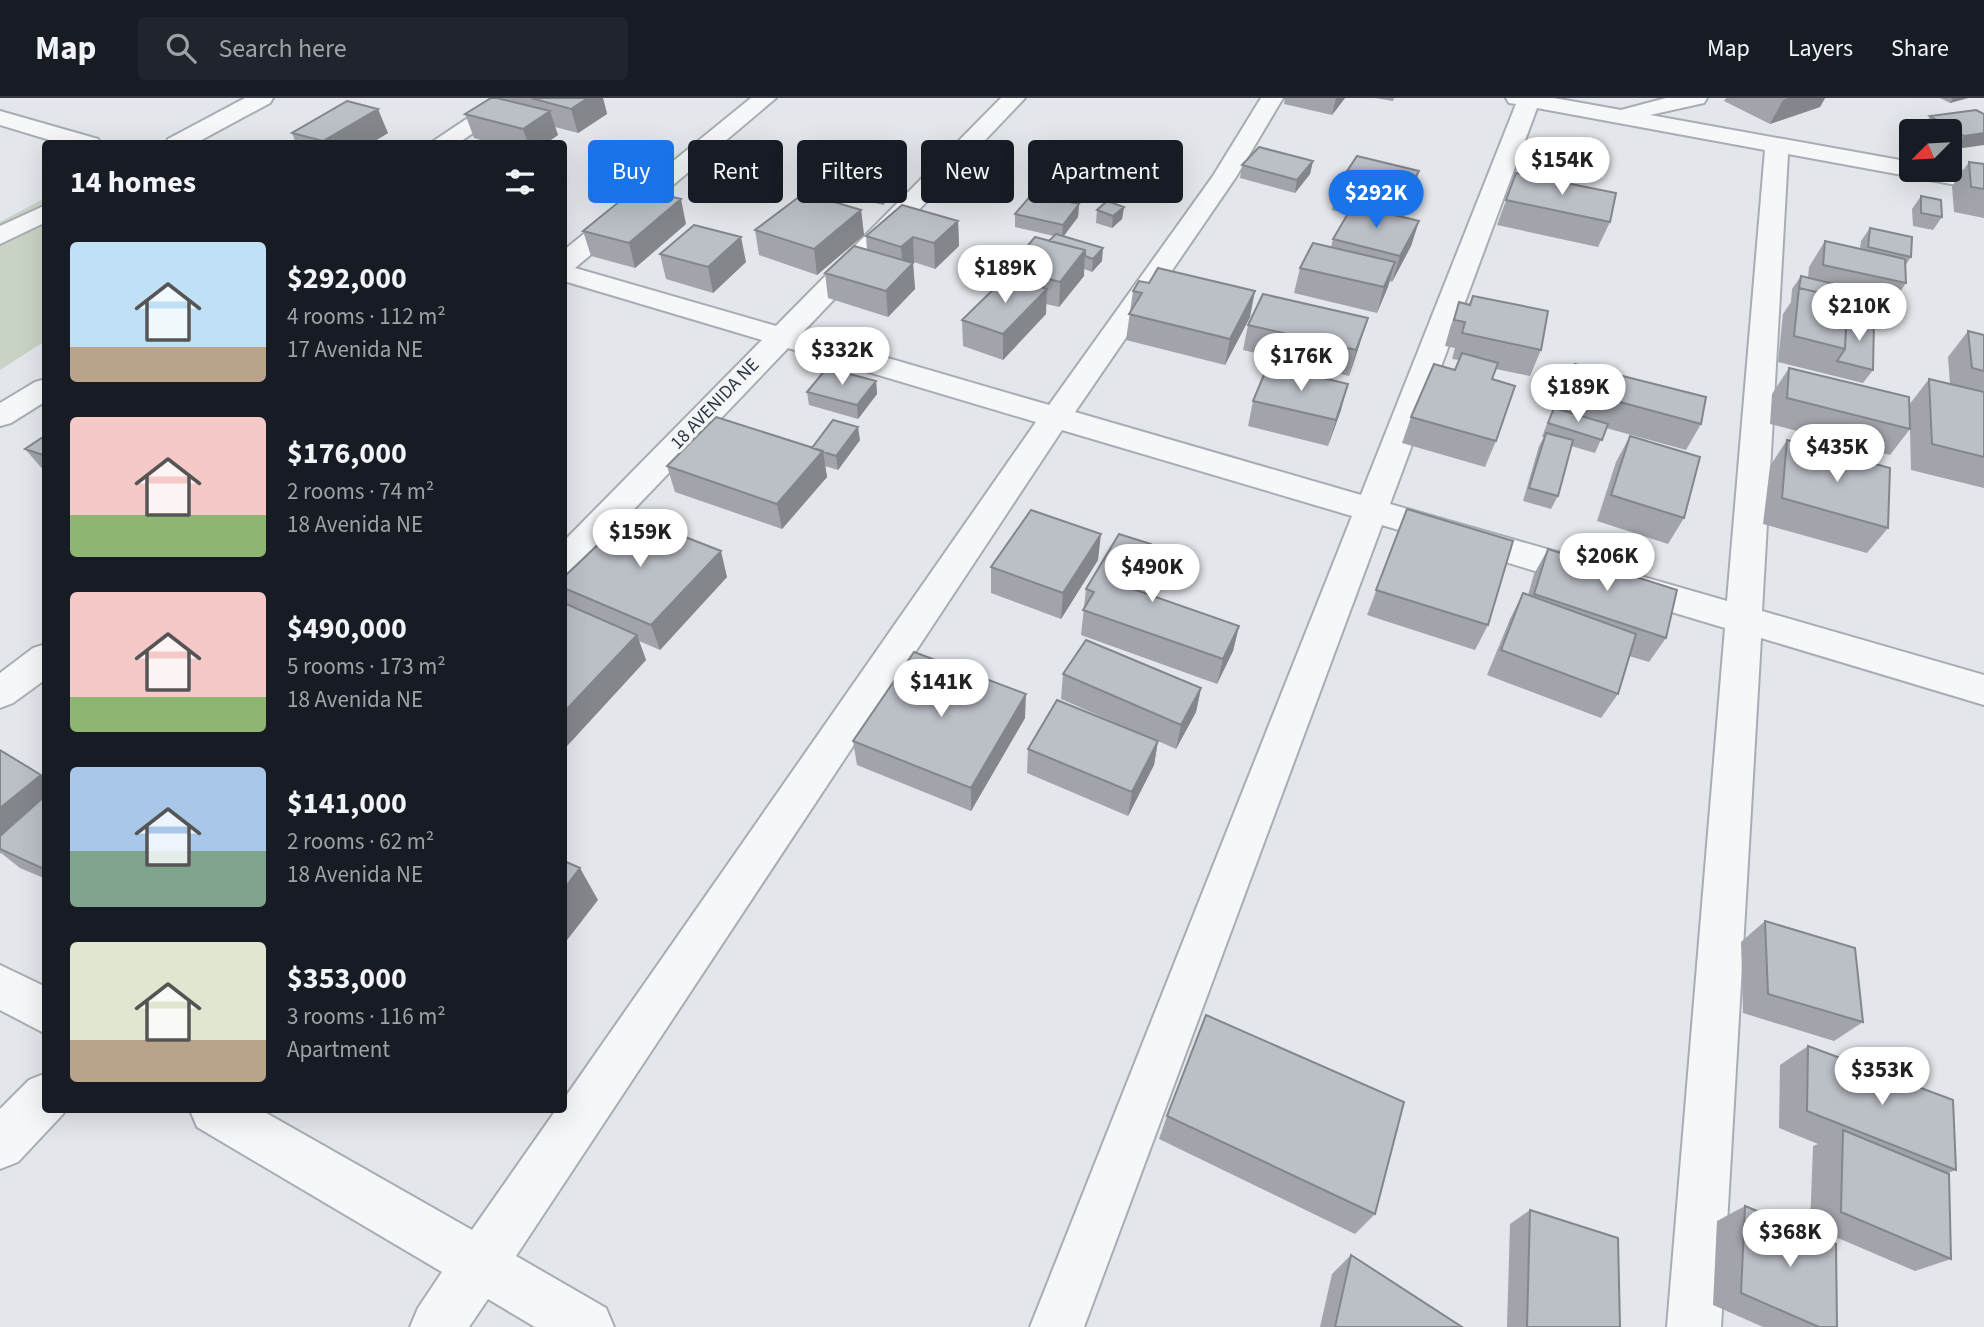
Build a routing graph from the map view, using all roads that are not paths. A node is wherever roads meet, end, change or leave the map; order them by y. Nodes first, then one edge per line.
1 (262, 98) edge
2 (513, 98) edge
3 (765, 98) edge
4 (1014, 98) edge
5 (1272, 98) edge
6 (1696, 98) edge
7 (1523, 99) edge
8 (1615, 116) junction
9 (0, 118) edge
10 (76, 140) edge
11 (183, 140) edge
12 (446, 140) edge
13 (1777, 146) junction
14 (1984, 183) edge
15 (42, 214) edge
16 (0, 236) edge
17 (567, 260) edge
18 (567, 274) edge
19 (780, 337) junction
20 (42, 390) edge
21 (0, 416) edge
22 (1055, 418) junction
23 (1371, 511) junction
24 (567, 558) edge
25 (1744, 621) junction
26 (42, 661) edge
27 (1984, 690) edge
28 (0, 693) edge
29 (0, 986) edge
30 (42, 1010) edge
31 (42, 1101) edge
32 (219, 1113) edge
33 (0, 1144) edge
34 (479, 1264) junction
35 (437, 1327) edge
36 (587, 1327) edge
37 (1057, 1327) edge
38 (1694, 1327) edge

1 - 11 street
2 - 12 street
3 - 17 street
4 - 19 street, 18 AVENIDA NE
5 - 22 street
6 - 8 street
7 - 8 street
7 - 23 street
8 - 13 street
9 - 10 street
13 - 14 street
13 - 25 street
15 - 16 street
18 - 19 street
19 - 22 street
19 - 24 street, 18 AVENIDA NE
20 - 21 street
22 - 23 street
22 - 34 street
23 - 25 street
23 - 37 street
25 - 27 street
25 - 38 street
26 - 28 street
29 - 30 street
31 - 33 street
32 - 34 street
34 - 35 street
34 - 36 street

